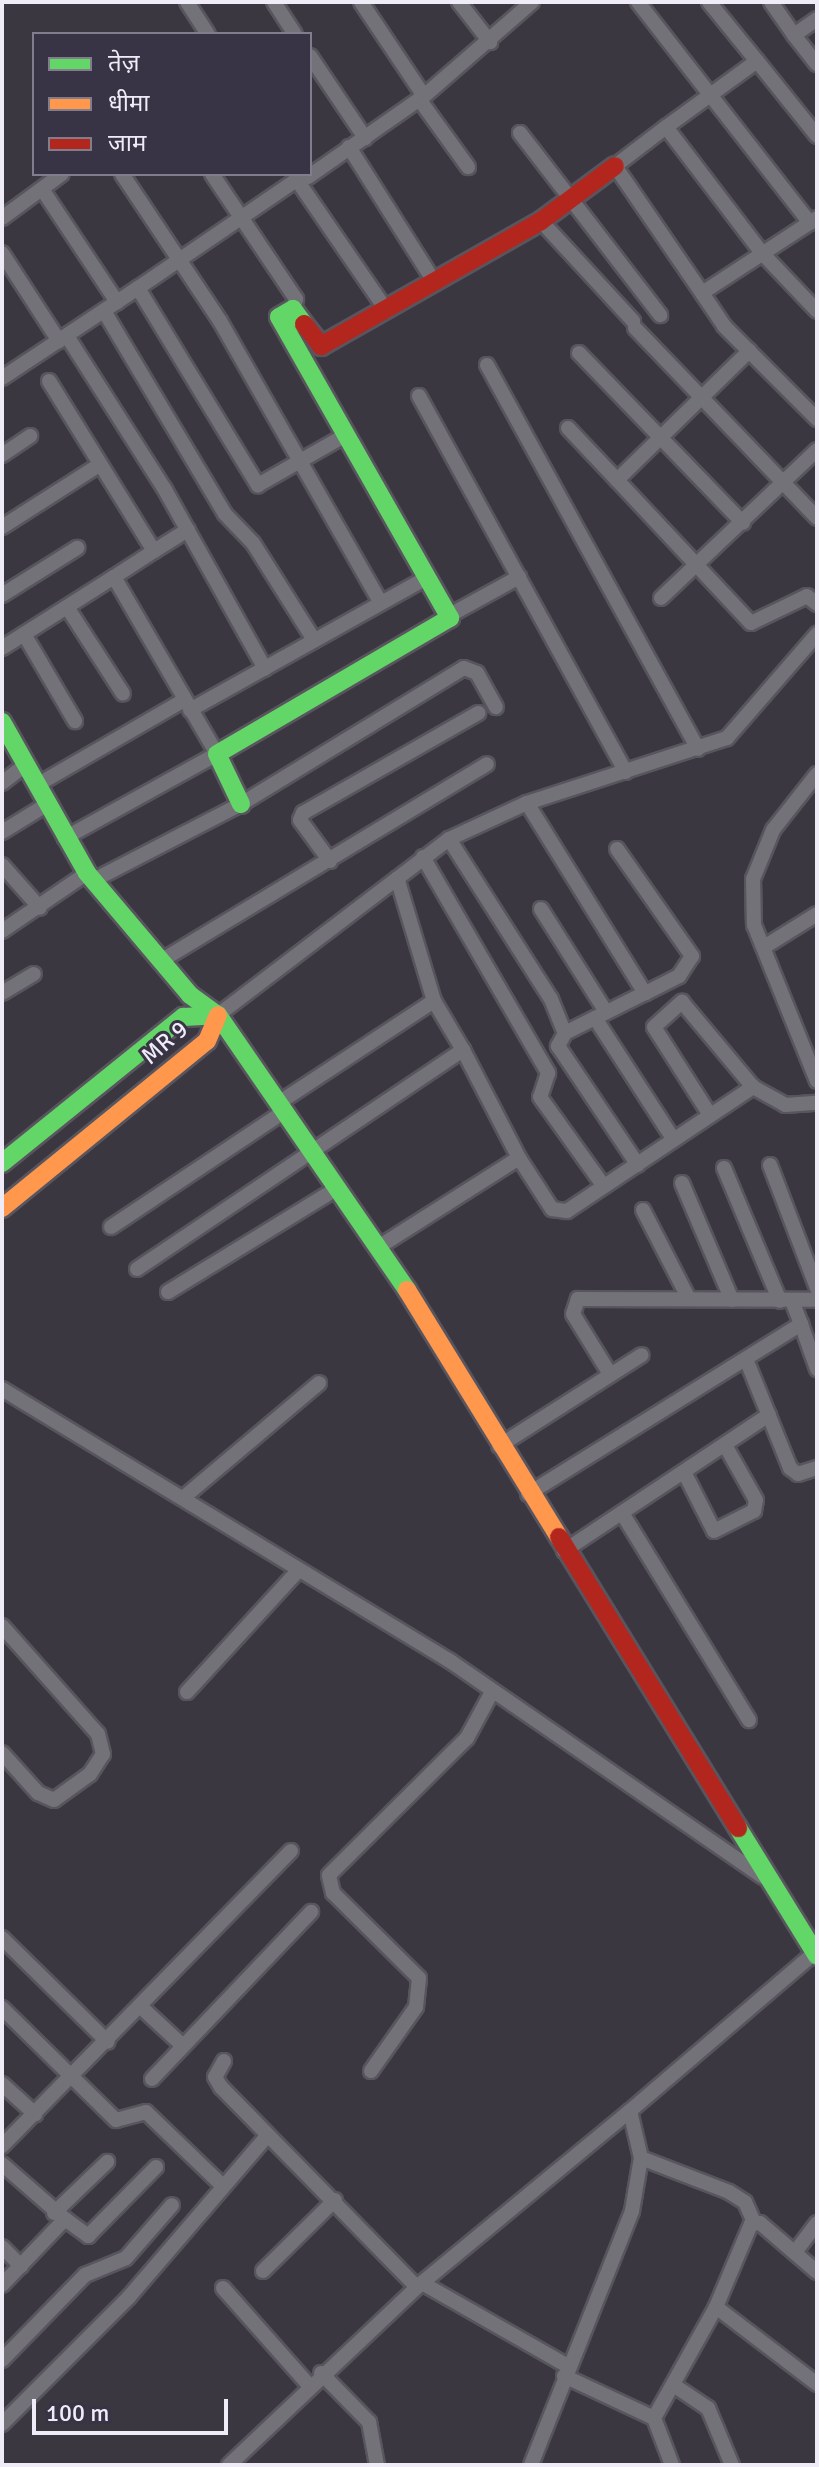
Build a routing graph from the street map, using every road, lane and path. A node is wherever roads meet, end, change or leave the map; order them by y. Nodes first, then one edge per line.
1 (187, 2) edge
2 (274, 2) edge
3 (361, 2) edge
4 (459, 2) edge
5 (532, 2) edge
6 (638, 2) edge
7 (709, 2) edge
8 (771, 2) edge
9 (817, 19) edge
10 (207, 32) edge
11 (294, 32) edge
12 (794, 35) junction
13 (490, 42) junction
14 (312, 59) edge
15 (757, 61) junction
16 (817, 64) edge
17 (713, 93) junction
18 (422, 97) junction
19 (666, 127) junction
20 (520, 133) dead end
21 (817, 136) edge
22 (365, 138) junction
23 (349, 147) junction
24 (615, 166) junction
25 (468, 167) dead end
26 (312, 172) edge
27 (59, 176) edge
28 (123, 176) edge
29 (213, 176) edge
30 (304, 178) edge
31 (42, 189) junction
32 (568, 199) junction
33 (2, 218) edge
34 (244, 220) junction
35 (814, 220) edge
36 (541, 221) junction
37 (2, 253) edge
38 (762, 253) junction
39 (177, 262) junction
40 (435, 283) junction
41 (138, 288) junction
42 (702, 293) junction
43 (110, 306) junction
44 (293, 309) junction
45 (387, 311) junction
46 (817, 311) edge
47 (660, 315) dead end
48 (63, 338) junction
49 (749, 351) junction
50 (579, 353) dead end
51 (487, 365) dead end
52 (2, 378) edge
53 (49, 381) dead end
54 (419, 396) dead end
55 (703, 398) junction
56 (817, 419) edge
57 (568, 428) dead end
58 (30, 436) dead end
59 (344, 436) junction
60 (659, 440) junction
61 (817, 450) edge
62 (2, 455) edge
63 (300, 461) junction
64 (99, 465) junction
65 (617, 480) junction
66 (780, 485) junction
67 (817, 518) edge
68 (743, 523) junction
69 (2, 527) edge
70 (188, 530) junction
71 (77, 548) dead end
72 (154, 551) junction
73 (699, 566) junction
74 (114, 577) junction
75 (519, 577) junction
76 (426, 578) junction
77 (2, 595) edge
78 (661, 598) dead end
79 (380, 602) junction
80 (817, 604) edge
81 (67, 607) junction
82 (450, 615) junction
83 (24, 634) junction
84 (817, 634) edge
85 (314, 640) junction
86 (2, 648) edge
87 (265, 669) junction
88 (123, 694) dead end
89 (187, 705) junction
90 (496, 707) dead end
91 (478, 713) dead end
92 (75, 721) dead end
93 (2, 724) edge
94 (698, 749) junction
95 (217, 754) junction
96 (487, 764) dead end
97 (25, 765) junction
98 (626, 772) junction
99 (817, 774) edge
100 (2, 783) edge
101 (37, 785) junction
102 (527, 803) junction
103 (241, 804) junction
104 (46, 805) junction
105 (2, 832) edge
106 (65, 838) junction
107 (449, 839) junction
108 (617, 849) dead end
109 (423, 857) junction
110 (330, 861) junction
111 (2, 865) edge
112 (91, 876) junction
113 (397, 878) junction
114 (40, 908) junction
115 (541, 909) dead end
116 (817, 914) edge
117 (2, 931) edge
118 (764, 947) junction
119 (164, 959) junction
120 (34, 974) dead end
121 (2, 993) edge
122 (645, 993) junction
123 (434, 1001) junction
124 (218, 1015) junction
125 (601, 1015) junction
126 (565, 1033) junction
127 (463, 1050) junction
128 (817, 1081) edge
129 (753, 1087) junction
130 (817, 1103) edge
131 (282, 1107) junction
132 (710, 1115) junction
133 (674, 1140) junction
134 (314, 1154) junction
135 (519, 1158) junction
136 (2, 1163) edge
137 (638, 1165) junction
138 (770, 1165) dead end
139 (724, 1168) dead end
140 (682, 1183) dead end
141 (603, 1185) junction
142 (336, 1189) junction
143 (2, 1208) edge
144 (643, 1210) dead end
145 (111, 1227) dead end
146 (377, 1248) junction
147 (137, 1269) dead end
148 (817, 1288) edge
149 (168, 1292) dead end
150 (689, 1299) junction
151 (732, 1300) junction
152 (817, 1300) edge
153 (786, 1301) junction
154 (801, 1324) junction
155 (642, 1355) dead end
156 (746, 1359) junction
157 (817, 1369) edge
158 (610, 1374) junction
159 (319, 1383) dead end
160 (2, 1389) edge
161 (769, 1415) junction
162 (725, 1445) junction
163 (499, 1446) junction
164 (817, 1468) edge
165 (684, 1472) junction
166 (528, 1494) junction
167 (183, 1498) junction
168 (622, 1513) junction
169 (564, 1551) junction
170 (298, 1571) junction
171 (2, 1626) edge
172 (187, 1692) dead end
173 (492, 1692) junction
174 (749, 1720) dead end
175 (2, 1753) edge
176 (291, 1851) dead end
177 (763, 1877) junction
178 (311, 1912) dead end
179 (2, 1938) edge
180 (816, 1953) edge
181 (141, 2007) junction
182 (2, 2008) edge
183 (108, 2042) junction
184 (182, 2045) junction
185 (224, 2061) dead end
186 (371, 2071) dead end
187 (73, 2076) junction
188 (152, 2079) dead end
189 (2, 2084) edge
190 (630, 2111) junction
191 (35, 2114) junction
192 (267, 2136) junction
193 (2, 2146) edge
194 (641, 2158) junction
195 (107, 2162) dead end
196 (2, 2164) edge
197 (156, 2167) dead end
198 (223, 2186) junction
199 (335, 2200) junction
200 (172, 2205) dead end
201 (60, 2216) junction
202 (754, 2222) junction
203 (817, 2223) edge
204 (2, 2247) edge
205 (796, 2251) junction
206 (21, 2266) junction
207 (263, 2271) dead end
208 (817, 2272) edge
209 (2, 2285) edge
210 (420, 2285) junction
211 (223, 2288) dead end
212 (716, 2307) junction
213 (2, 2360) edge
214 (567, 2372) junction
215 (321, 2373) junction
216 (308, 2384) junction
217 (817, 2384) edge
218 (675, 2386) junction
219 (654, 2418) junction
220 (2, 2424) edge
221 (530, 2464) edge
222 (229, 2465) edge
223 (377, 2465) edge
224 (672, 2465) edge
225 (732, 2465) edge

1 - 10 street
2 - 11 street
3 - 18 street
4 - 13 street
5 - 13 street
6 - 17 street
7 - 15 street
8 - 12 street
9 - 12 street
12 - 16 street
13 - 18 street
14 - 22 street
15 - 17 street
15 - 21 street
17 - 19 street
17 - 35 street
18 - 22 street
18 - 25 street
19 - 24 street
19 - 38 street
20 - 32 street
22 - 23 street
23 - 26 street
23 - 40 street
24 - 32 street
24 - 42 street
27 - 31 street
28 - 39 street
29 - 34 street
30 - 34 street
30 - 45 street
31 - 33 street
31 - 43 street
32 - 36 street
32 - 47 street
34 - 39 street
34 - 44 street
35 - 38 street
36 - 40 street
36 - 55 street
37 - 48 street
38 - 42 street
38 - 46 street
39 - 41 street
39 - 63 street
40 - 45 street
41 - 43 street
41 - 63 street
42 - 49 street
43 - 48 street
43 - 85 street
44 - 45 street
44 - 59 street
48 - 52 street
48 - 70 street
49 - 55 street
49 - 56 street
50 - 60 street
51 - 94 street
53 - 64 street
54 - 75 street
55 - 60 street
55 - 66 street
57 - 65 street
58 - 62 street
59 - 63 street
59 - 76 street
60 - 65 street
60 - 68 street
61 - 66 street
63 - 79 street
64 - 69 street
64 - 72 street
65 - 73 street
66 - 67 street
66 - 68 street
68 - 73 street
70 - 72 street
70 - 87 street
71 - 77 street
72 - 74 street
73 - 78 street
73 - 80 street
74 - 81 street
74 - 89 street
75 - 82 street
75 - 98 street
76 - 79 street
76 - 82 street
79 - 85 street
81 - 83 street
81 - 88 street
82 - 95 street
83 - 86 street
83 - 92 street
84 - 94 street
85 - 87 street
87 - 89 street
89 - 95 street
89 - 101 street
90 - 103 street
91 - 110 street
93 - 97 street
94 - 98 street
95 - 103 street
95 - 106 street
96 - 110 street
97 - 100 street
97 - 101 street
98 - 102 street
99 - 118 street
101 - 104 street
102 - 107 street
102 - 122 street
103 - 112 street
104 - 105 street
104 - 106 street
106 - 112 street
107 - 109 street
107 - 126 street
108 - 122 street
109 - 113 street
109 - 141 street
110 - 119 street
111 - 114 street
112 - 114 street
112 - 119 street
113 - 123 street
113 - 124 street
114 - 117 street
115 - 125 street
116 - 118 street
118 - 128 street
119 - 124 street
120 - 121 street
122 - 125 street
123 - 127 street
123 - 131 street
124 - 131 street
124 - 136 street, MR 9
124 - 143 street, MR 9
125 - 126 street
125 - 133 street
126 - 137 street
127 - 134 street
127 - 135 street
129 - 130 street
129 - 132 street
129 - 132 street
131 - 134 street
131 - 145 street
132 - 133 street
133 - 137 street
134 - 142 street
134 - 147 street
135 - 141 street
135 - 146 street
137 - 141 street
138 - 148 street
139 - 153 street
140 - 151 street
142 - 146 street
142 - 149 street
144 - 150 street
146 - 163 street
150 - 151 street
150 - 158 street
151 - 153 street
152 - 153 street
153 - 154 street
154 - 156 street
154 - 157 street
155 - 158 street
156 - 161 street
156 - 166 street
158 - 163 street
159 - 167 street
160 - 167 street
161 - 162 street
161 - 164 street
162 - 165 street
162 - 165 street
163 - 166 street
165 - 168 street
166 - 169 street
167 - 170 street
168 - 169 street
168 - 174 street
169 - 177 street
170 - 172 street
170 - 173 street
171 - 175 street
173 - 177 street
173 - 186 street
176 - 181 street
177 - 180 street
178 - 184 street
179 - 183 street
180 - 190 street
181 - 183 street
181 - 184 street
182 - 187 street
183 - 187 street
184 - 188 street
185 - 192 street
187 - 191 street
187 - 198 street
189 - 191 street
190 - 194 street
190 - 210 street
191 - 193 street
192 - 198 street
192 - 199 street
194 - 202 street
194 - 214 street
195 - 201 street
196 - 201 street
197 - 201 street
198 - 220 street
199 - 207 street
199 - 210 street
200 - 213 street
201 - 206 street
202 - 205 street
202 - 212 street
203 - 205 street
204 - 206 street
205 - 208 street
206 - 209 street
210 - 214 street
210 - 215 street
211 - 216 street
212 - 217 street
212 - 218 street
214 - 219 street
214 - 221 street
215 - 216 street
215 - 223 street
216 - 222 street
218 - 219 street
218 - 225 street
219 - 224 street

